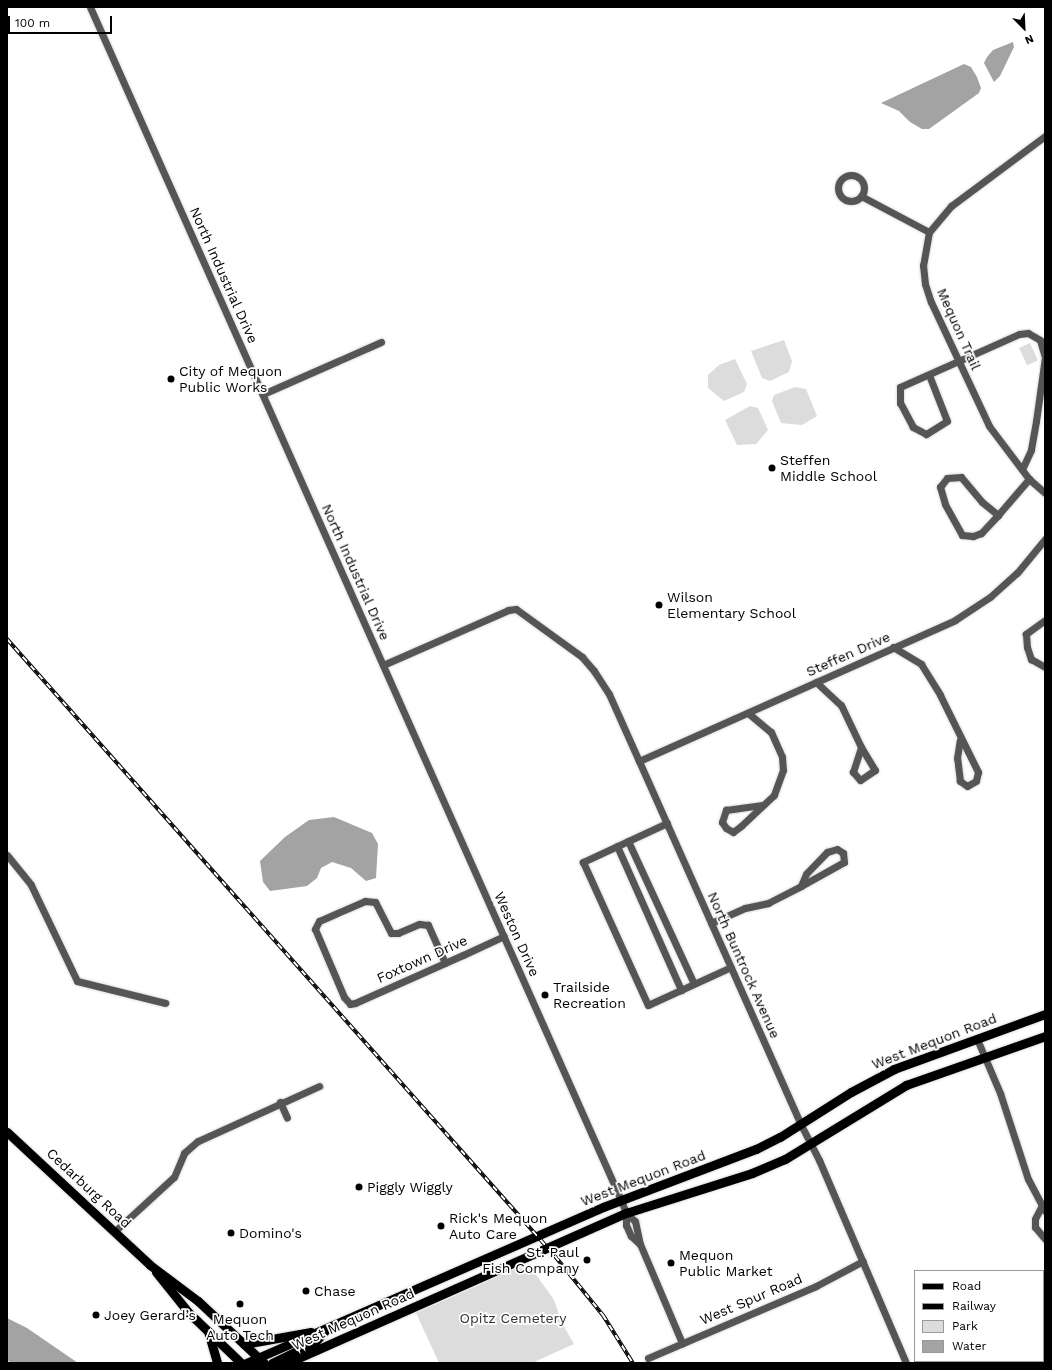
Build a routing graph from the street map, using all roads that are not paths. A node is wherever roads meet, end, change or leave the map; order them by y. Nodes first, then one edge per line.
1 (90, 7) edge
2 (1045, 136) edge
3 (861, 196) dead end
4 (929, 232) junction
5 (381, 342) dead end
6 (958, 360) junction
7 (929, 375) junction
8 (263, 394) junction
9 (1022, 469) junction
10 (1029, 479) junction
11 (1045, 493) edge
12 (998, 515) junction
13 (1045, 539) edge
14 (1045, 620) edge
15 (893, 647) junction
16 (383, 665) junction
17 (1045, 667) edge
18 (816, 682) junction
19 (748, 713) junction
20 (960, 740) junction
21 (861, 747) dead end
22 (639, 761) junction
23 (763, 804) junction
24 (667, 823) junction
25 (628, 842) junction
26 (617, 846) junction
27 (7, 855) edge
28 (801, 886) junction
29 (711, 923) junction
30 (504, 936) junction
31 (445, 963) junction
32 (731, 967) junction
33 (694, 984) junction
34 (682, 990) junction
35 (165, 1003) dead end
36 (1045, 1014) edge
37 (1045, 1036) edge
38 (977, 1039) junction
39 (984, 1056) junction
40 (318, 1086) dead end
41 (280, 1102) junction
42 (287, 1118) dead end
43 (800, 1122) junction
44 (7, 1132) edge
45 (812, 1144) junction
46 (621, 1200) junction
47 (1043, 1209) edge
48 (626, 1213) junction
49 (115, 1231) junction
50 (1045, 1239) edge
51 (863, 1262) junction
52 (150, 1265) junction
53 (442, 1277) junction
54 (449, 1292) junction
55 (324, 1329) junction
56 (208, 1331) junction
57 (682, 1343) junction
58 (244, 1344) junction
59 (648, 1358) dead end
60 (259, 1361) edge
61 (295, 1361) edge
62 (217, 1363) edge
63 (241, 1363) edge
64 (246, 1363) edge
65 (272, 1363) edge
66 (287, 1363) edge
67 (906, 1363) edge

1 - 8 street, North Industrial Drive
2 - 4 street, Mequon Trail
3 - 4 street
4 - 6 street, Mequon Trail
5 - 8 street
6 - 7 street
6 - 9 street, Mequon Trail
6 - 9 street
7 - 7 street
8 - 16 street, North Industrial Drive
9 - 10 street, Mequon Trail
10 - 11 street, Mequon Trail
10 - 12 street
12 - 12 street
13 - 15 street, Steffen Drive
14 - 17 street
15 - 18 street, Steffen Drive
15 - 20 street
16 - 22 street, North Buntrock Avenue
16 - 30 street, Weston Drive
18 - 19 street, Steffen Drive
18 - 21 street
19 - 22 street, Steffen Drive
19 - 23 street
20 - 20 street
22 - 24 street, North Buntrock Avenue
23 - 23 street
24 - 25 street
24 - 29 street, North Buntrock Avenue
25 - 26 street
25 - 33 street
26 - 34 street
26 - 34 street
27 - 35 street
28 - 28 street
28 - 29 street
29 - 32 street, North Buntrock Avenue
30 - 31 street, Foxtown Drive
30 - 46 street, Weston Drive
31 - 31 street, Foxtown Drive
32 - 33 street
32 - 43 street, North Buntrock Avenue
33 - 34 street
36 - 38 main road, West Mequon Road
37 - 39 main road, West Mequon Road
38 - 39 street
38 - 43 main road, West Mequon Road
39 - 45 main road, West Mequon Road
39 - 47 street
40 - 41 street
41 - 42 street
41 - 49 street
43 - 45 street, North Buntrock Avenue
43 - 46 main road, West Mequon Road
44 - 49 main road, Cedarburg Road
45 - 48 main road, West Mequon Road
45 - 51 street, North Buntrock Avenue
46 - 48 street, Weston Drive
46 - 53 main road, West Mequon Road
47 - 50 street
48 - 54 main road, West Mequon Road
48 - 57 street, Weston Drive
49 - 52 main road, Cedarburg Road
51 - 57 street, West Spur Road
51 - 67 street, North Buntrock Avenue
52 - 56 main road, Cedarburg Road
52 - 58 main road, Cedarburg Road
53 - 54 main road
53 - 55 main road, West Mequon Road
54 - 61 main road, West Mequon Road
55 - 58 main road
55 - 60 main road, West Mequon Road
55 - 65 main road
56 - 62 main road
56 - 63 main road, Cedarburg Road
57 - 59 street, West Spur Road
58 - 60 main road, Cedarburg Road
60 - 64 main road, West Mequon Road
61 - 66 main road, West Mequon Road

